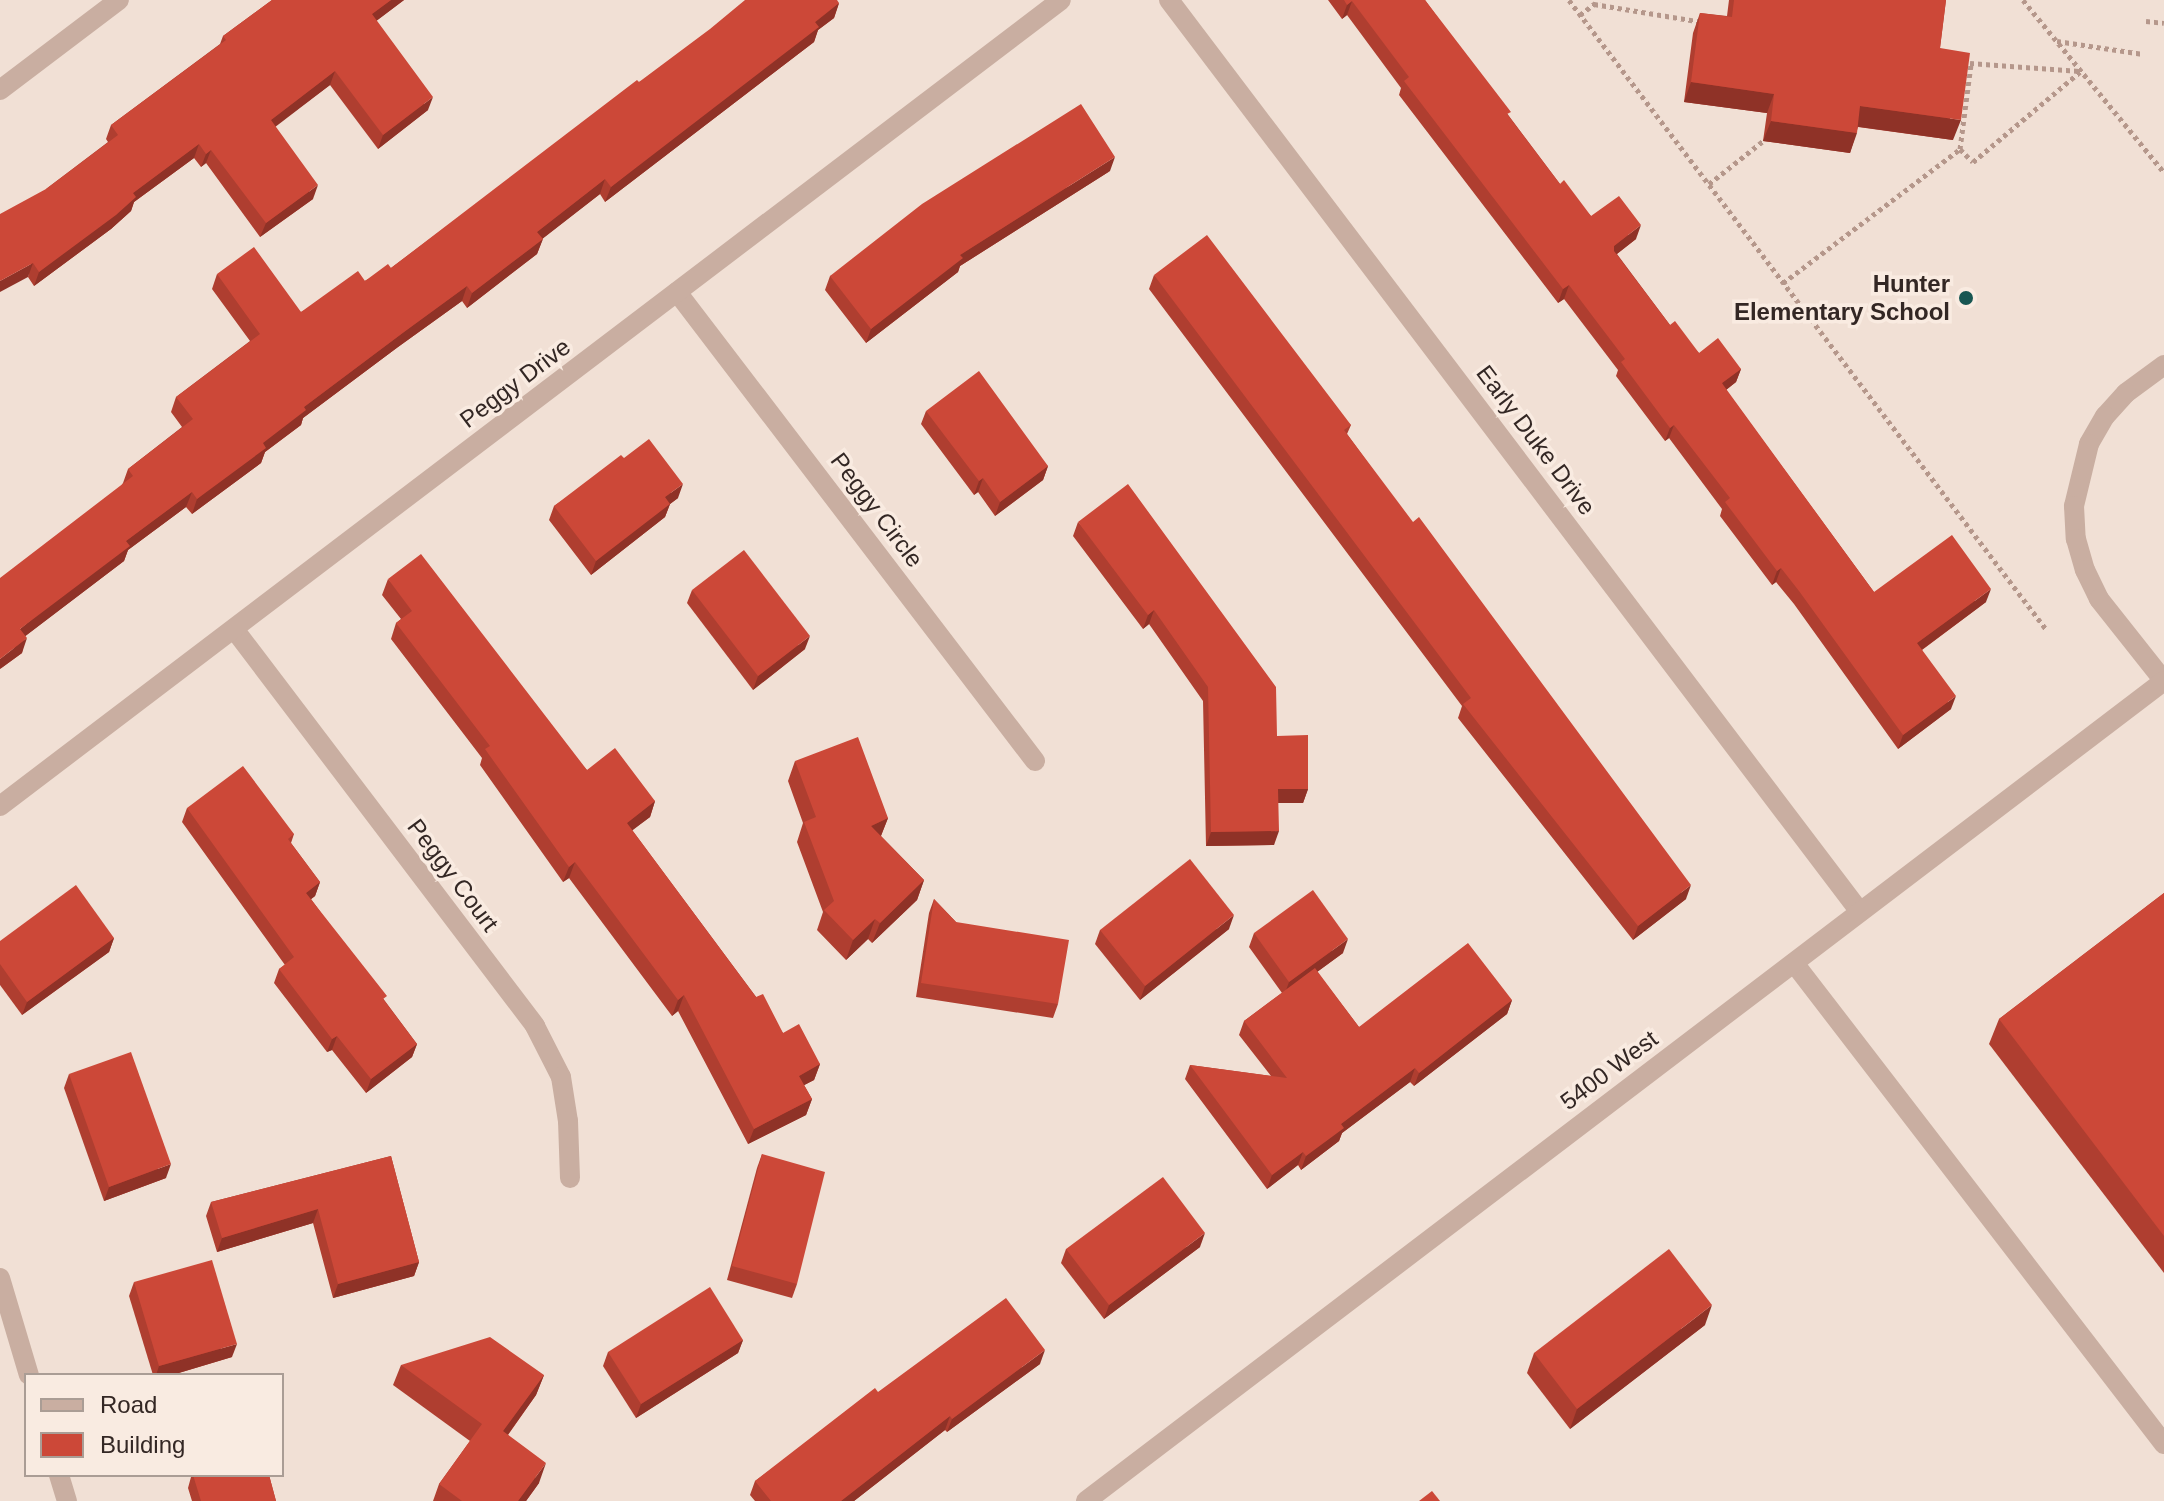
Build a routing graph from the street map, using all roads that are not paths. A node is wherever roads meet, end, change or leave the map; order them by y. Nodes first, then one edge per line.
1 (119, 0) edge
2 (1061, 0) edge
3 (1169, 0) edge
4 (0, 90) edge
5 (677, 292) junction
6 (2164, 365) edge
7 (234, 629) junction
8 (2164, 681) edge
9 (1035, 761) dead end
10 (0, 806) edge
11 (1860, 912) junction
12 (1794, 963) junction
13 (570, 1178) dead end
14 (0, 1278) edge
15 (28, 1373) edge
16 (2164, 1444) edge
17 (60, 1477) edge
18 (67, 1501) edge
19 (1086, 1501) edge

1 - 4 street
2 - 5 street, Peggy Drive
3 - 11 street, Early Duke Drive
5 - 7 street, Peggy Drive
5 - 9 street, Peggy Circle
6 - 8 street
7 - 10 street, Peggy Drive
7 - 13 street, Peggy Court
8 - 11 street, 5400 West
11 - 12 street, 5400 West
12 - 16 street
12 - 19 street, 5400 West
14 - 15 street
17 - 18 street

